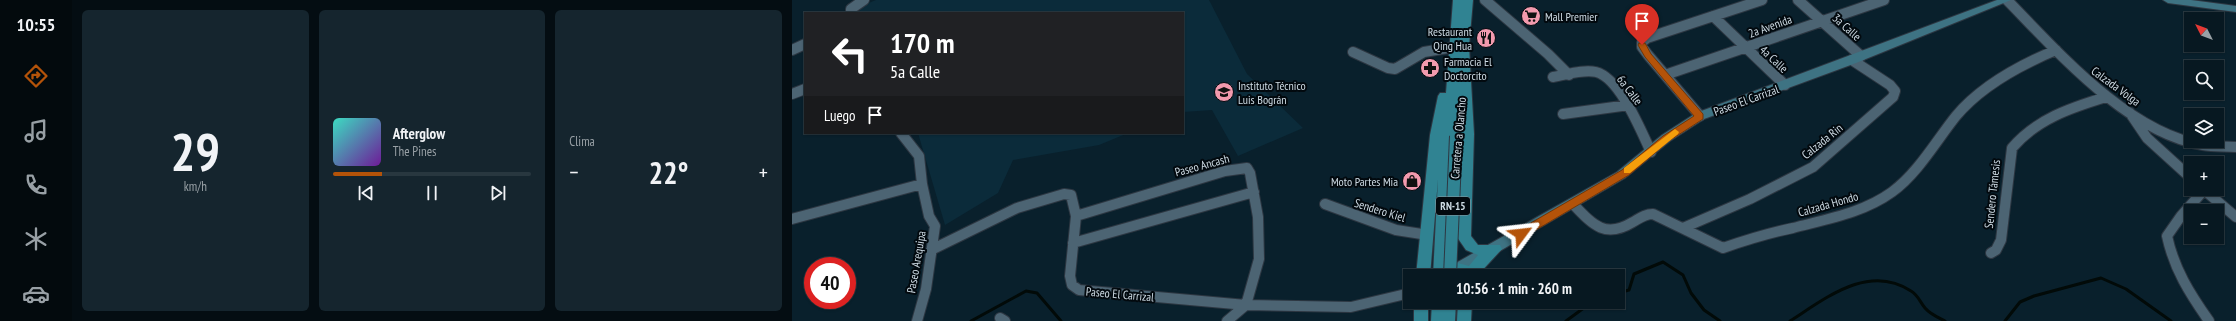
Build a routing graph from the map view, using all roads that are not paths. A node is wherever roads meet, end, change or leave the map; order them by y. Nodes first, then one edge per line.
1 (864, 0) edge
2 (1458, 0) edge
3 (1468, 0) edge
4 (1485, 0) edge
5 (1762, 0) edge
6 (1798, 0) edge
7 (1884, 0) edge
8 (2006, 0) edge
9 (2168, 0) edge
10 (2216, 0) edge
11 (2236, 2) edge
12 (2236, 9) edge
13 (851, 12) edge
14 (1713, 16) junction
15 (1822, 21) junction
16 (804, 44) edge
17 (1454, 47) junction
18 (1746, 48) junction
19 (792, 50) edge
20 (2056, 50) junction
21 (1353, 52) dead end
22 (1857, 58) junction
23 (1569, 75) junction
24 (1665, 75) junction
25 (1459, 77) junction
26 (1553, 77) dead end
27 (1785, 85) junction
28 (804, 89) edge
29 (792, 94) edge
30 (2106, 97) junction
31 (1629, 105) junction
32 (2129, 111) junction
33 (1563, 114) dead end
34 (1700, 116) junction
35 (903, 134) edge
36 (1451, 136) junction
37 (2235, 148) edge
38 (1651, 152) junction
39 (2184, 172) edge
40 (922, 184) junction
41 (1254, 192) junction
42 (2197, 196) edge
43 (2211, 196) edge
44 (1325, 204) dead end
45 (1573, 204) junction
46 (1076, 216) junction
47 (2236, 217) edge
48 (792, 219) edge
49 (1683, 228) junction
50 (1428, 235) junction
51 (1074, 243) junction
52 (1495, 249) junction
53 (931, 250) junction
54 (1991, 253) dead end
55 (1424, 269) edge
56 (1441, 269) edge
57 (1462, 269) edge
58 (1469, 269) edge
59 (1403, 295) edge
60 (1246, 305) junction
61 (1422, 309) edge
62 (1439, 309) edge
63 (1449, 309) edge
64 (1465, 309) edge
65 (917, 321) edge
66 (1227, 321) edge
67 (1421, 321) edge
68 (1438, 321) edge
69 (1448, 321) edge
70 (1464, 321) edge
71 (2209, 321) edge

1 - 13 street
2 - 17 main road, Carretera a Olancho / RN-15
3 - 25 main road, Carretera a Olancho / RN-15
4 - 23 street
5 - 14 street
6 - 15 street, 3a Calle
7 - 15 street, 2a Avenida
8 - 20 street, Calzada Volga
8 - 22 street, Paseo El Carrizal
9 - 12 street
10 - 11 street
14 - 18 street, 4a Calle
14 - 24 street
15 - 18 street, 2a Avenida
15 - 22 street, 3a Calle
16 - 19 street
17 - 21 street
17 - 25 main road, Carretera a Olancho / RN-15
18 - 24 street, 2a Avenida
18 - 27 street, 4a Calle
20 - 30 street, Calzada Volga
20 - 49 street, Calzada Hondo
22 - 27 street, Paseo El Carrizal
22 - 49 street, Calzada Rin
23 - 26 street, 6a Calle
23 - 31 street, 6a Calle
24 - 34 street
25 - 36 main road, Carretera a Olancho / RN-15
25 - 50 main road
25 - 52 main road
27 - 34 street, Paseo El Carrizal
28 - 29 street
30 - 32 street, Calzada Volga
30 - 54 street, Sendero Támesis
31 - 33 street
31 - 38 street, 6a Calle
32 - 37 street, Calzada Volga
32 - 39 street
34 - 38 street, Paseo El Carrizal
35 - 40 street, Paseo Arequipa
36 - 56 main road, Carretera a Olancho / RN-15
36 - 57 main road, Carretera a Olancho / RN-15, bridge
38 - 45 street, Paseo El Carrizal
40 - 48 street
40 - 53 street, Paseo Arequipa
41 - 46 street, Paseo Ancash
41 - 51 street
41 - 60 street, Paseo Ancash
42 - 71 street
43 - 47 street
44 - 50 street, Sendero Kiel
45 - 49 street, Calzada Hondo
45 - 52 street, Paseo El Carrizal
46 - 51 street, Paseo El Carrizal
46 - 53 street, Paseo El Carrizal
50 - 55 main road
51 - 60 street, Paseo El Carrizal
52 - 58 street, Paseo El Carrizal
53 - 65 street, Paseo Arequipa
59 - 60 street, Paseo El Carrizal
60 - 66 street
61 - 67 main road
62 - 68 main road
63 - 69 main road
64 - 70 main road

